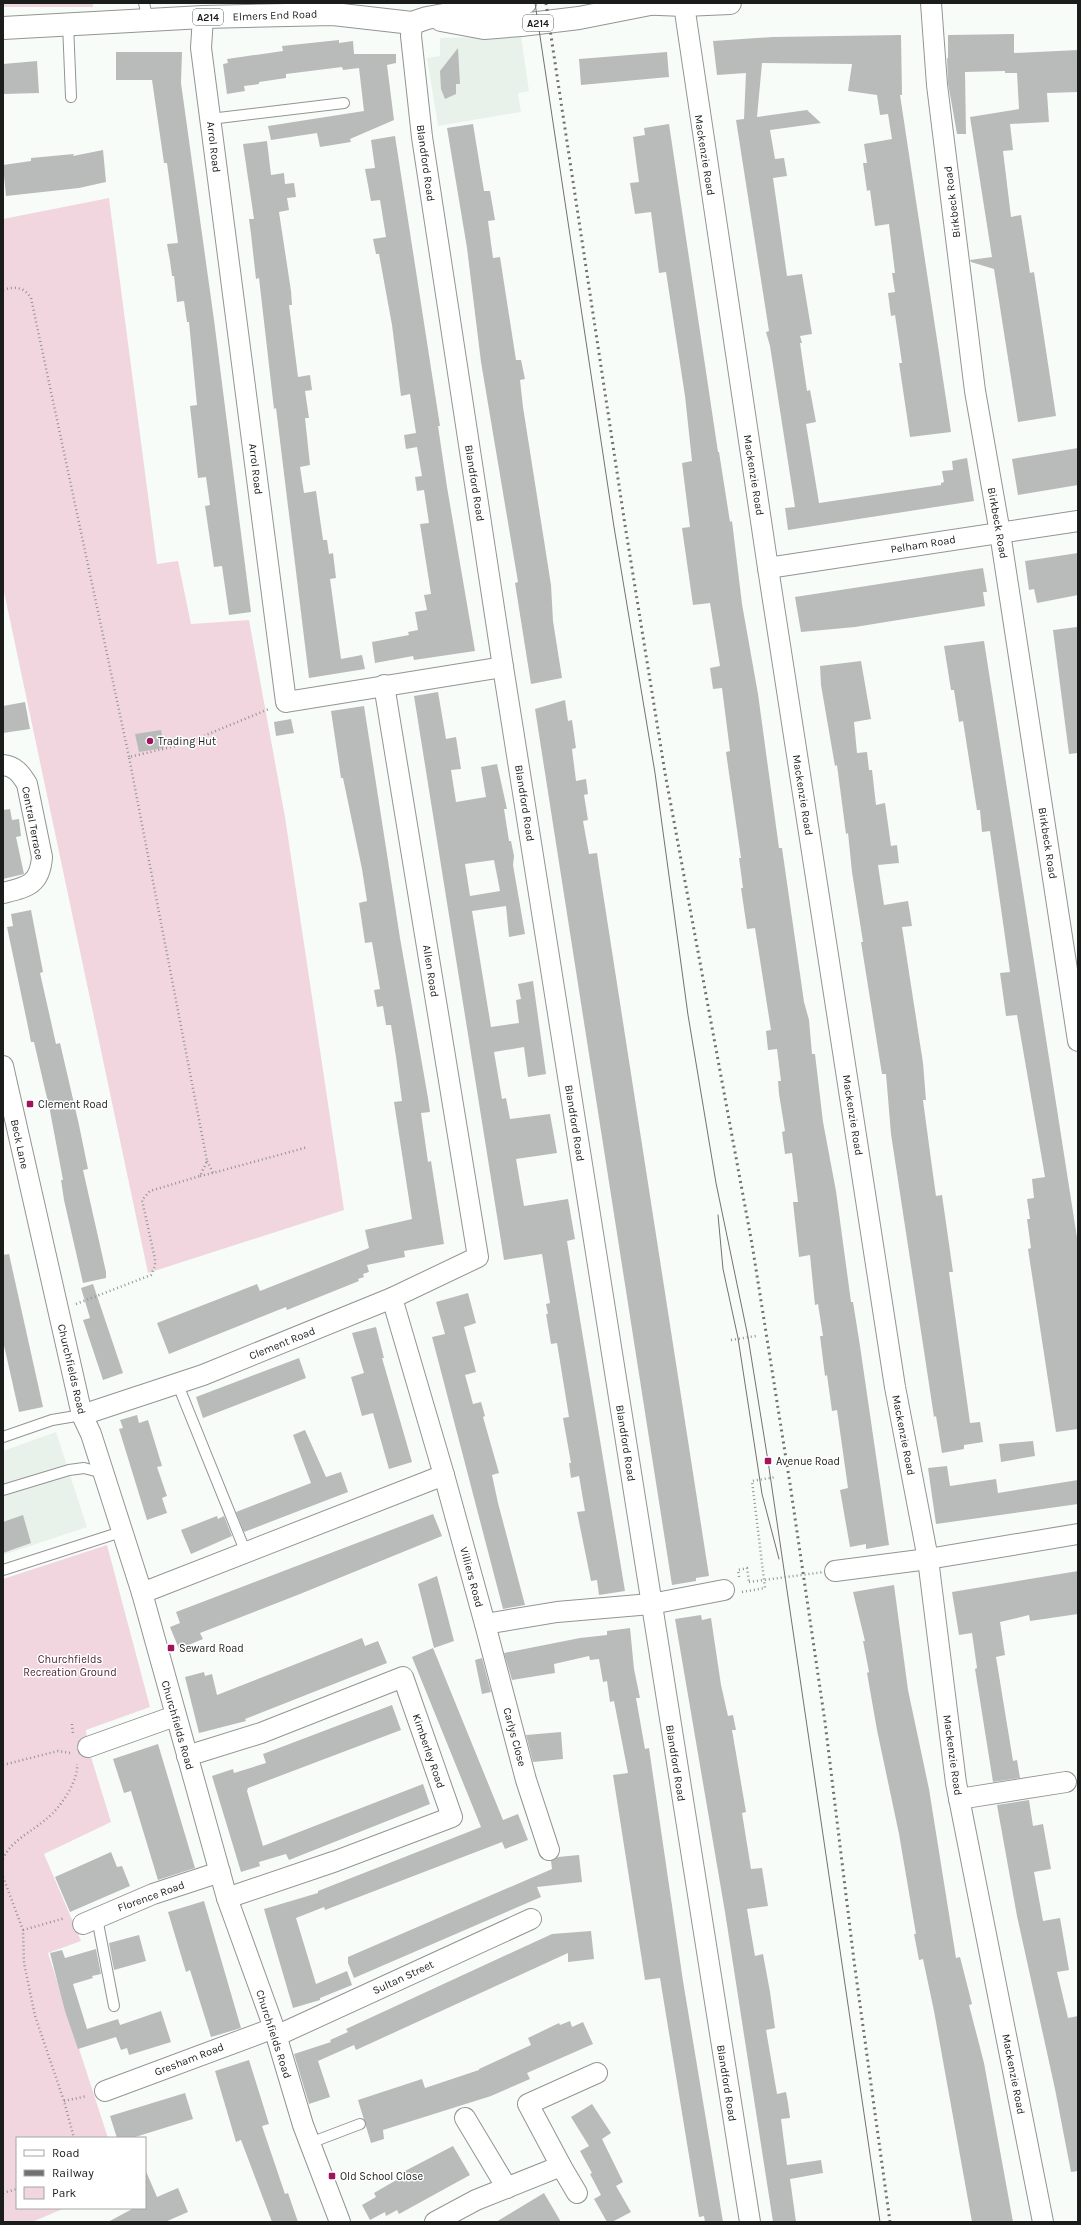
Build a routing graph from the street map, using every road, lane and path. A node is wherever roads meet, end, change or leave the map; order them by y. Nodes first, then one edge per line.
1 (525, 3) edge
2 (730, 3) edge
3 (931, 3) edge
4 (649, 4) edge
5 (684, 5) junction
6 (146, 12) edge
7 (203, 17) junction
8 (419, 20) junction
9 (68, 24) junction
10 (3, 28) edge
11 (71, 97) dead end
12 (344, 103) dead end
13 (210, 119) junction
14 (3, 290) edge
15 (1078, 521) edge
16 (1000, 533) junction
17 (768, 568) junction
18 (503, 667) junction
19 (384, 685) junction
20 (286, 702) junction
21 (129, 757) junction
22 (3, 765) edge
23 (3, 893) edge
24 (1078, 1041) edge
25 (3, 1066) edge
26 (308, 1147) dead end
27 (207, 1161) junction
28 (214, 1173) junction
29 (200, 1176) junction
30 (37, 1222) joint
31 (478, 1257) joint
32 (392, 1298) junction
33 (59, 1311) junction
34 (756, 1336) dead end
35 (731, 1340) dead end
36 (178, 1385) junction
37 (82, 1416) junction
38 (3, 1437) edge
39 (103, 1473) junction
40 (444, 1475) junction
41 (776, 1477) dead end
42 (3, 1490) edge
43 (121, 1532) junction
44 (1078, 1534) edge
45 (246, 1553) junction
46 (928, 1559) junction
47 (3, 1570) edge
48 (738, 1570) dead end
49 (829, 1571) joint
50 (724, 1590) joint
51 (142, 1593) junction
52 (651, 1604) junction
53 (485, 1624) junction
54 (175, 1716) junction
55 (82, 1751) junction
56 (187, 1756) junction
57 (3, 1765) edge
58 (1066, 1782) dead end
59 (959, 1799) junction
60 (548, 1850) dead end
61 (3, 1859) edge
62 (220, 1872) junction
63 (3, 1877) edge
64 (227, 1898) junction
65 (531, 1919) dead end
66 (90, 1921) junction
67 (23, 1930) junction
68 (114, 2006) dead end
69 (275, 2032) junction
70 (597, 2073) dead end
71 (105, 2091) dead end
72 (465, 2118) dead end
73 (360, 2124) dead end
74 (74, 2137) edge
75 (310, 2143) junction
76 (561, 2166) junction
77 (507, 2188) junction
78 (16, 2189) edge
79 (3, 2193) edge
80 (577, 2193) dead end
81 (446, 2219) edge
82 (340, 2222) edge
83 (750, 2222) edge
84 (1043, 2222) edge

1 - 8 main road, Elmers End Road / A214
2 - 5 main road, Elmers End Road / A214
3 - 16 street, Birkbeck Road
4 - 5 main road, Elmers End Road / A214
4 - 8 main road, Elmers End Road / A214
5 - 17 street, Mackenzie Road
6 - 7 main road, Elmers End Road / A214
6 - 9 main road, Elmers End Road / A214
7 - 8 main road, Elmers End Road / A214
7 - 13 street, Arrol Road
8 - 18 street, Blandford Road
9 - 10 main road, Elmers End Road / A214
9 - 11 lane
12 - 13 lane
13 - 20 street, Arrol Road
14 - 21 path
15 - 16 street, Pelham Road
16 - 17 street, Pelham Road
16 - 24 street, Birkbeck Road
17 - 46 street, Mackenzie Road
18 - 19 street
18 - 52 street, Blandford Road
19 - 20 street
19 - 31 street, Allen Road
20 - 21 path
21 - 27 path
22 - 23 street, Central Terrace
25 - 30 street, Beck Lane
26 - 28 path
27 - 28 path
27 - 29 path
28 - 29 path
29 - 33 path
30 - 33 street, Churchfields Road
31 - 32 street, Clement Road
32 - 36 street, Clement Road
32 - 40 street, Villiers Road
33 - 37 street, Churchfields Road
34 - 35 path
36 - 37 street, Clement Road
36 - 45 lane
37 - 38 lane
37 - 39 street, Churchfields Road
39 - 42 lane
39 - 43 street, Churchfields Road
40 - 45 street
40 - 53 street, Villiers Road
41 - 50 path
43 - 47 lane
43 - 51 street, Churchfields Road
44 - 46 street
45 - 51 street
46 - 49 street
46 - 59 street, Mackenzie Road
48 - 49 path, bridge
50 - 52 street
51 - 54 street, Churchfields Road
52 - 53 street
52 - 83 street, Blandford Road
53 - 60 street, Carlys Close
54 - 55 street
54 - 56 street, Churchfields Road
55 - 57 path
55 - 61 path
56 - 62 street, Churchfields Road
56 - 64 street, Kimberley Road
58 - 59 street
59 - 84 street, Mackenzie Road
62 - 64 street, Churchfields Road
62 - 66 street, Florence Road
63 - 67 path
64 - 69 street, Churchfields Road
65 - 69 street, Sultan Street
66 - 67 path
66 - 68 lane
67 - 74 path
69 - 71 street, Gresham Road
69 - 75 street, Churchfields Road
70 - 76 street
72 - 77 street
73 - 75 lane
75 - 82 street, Churchfields Road
76 - 77 street
76 - 80 street
77 - 81 street
78 - 79 path

